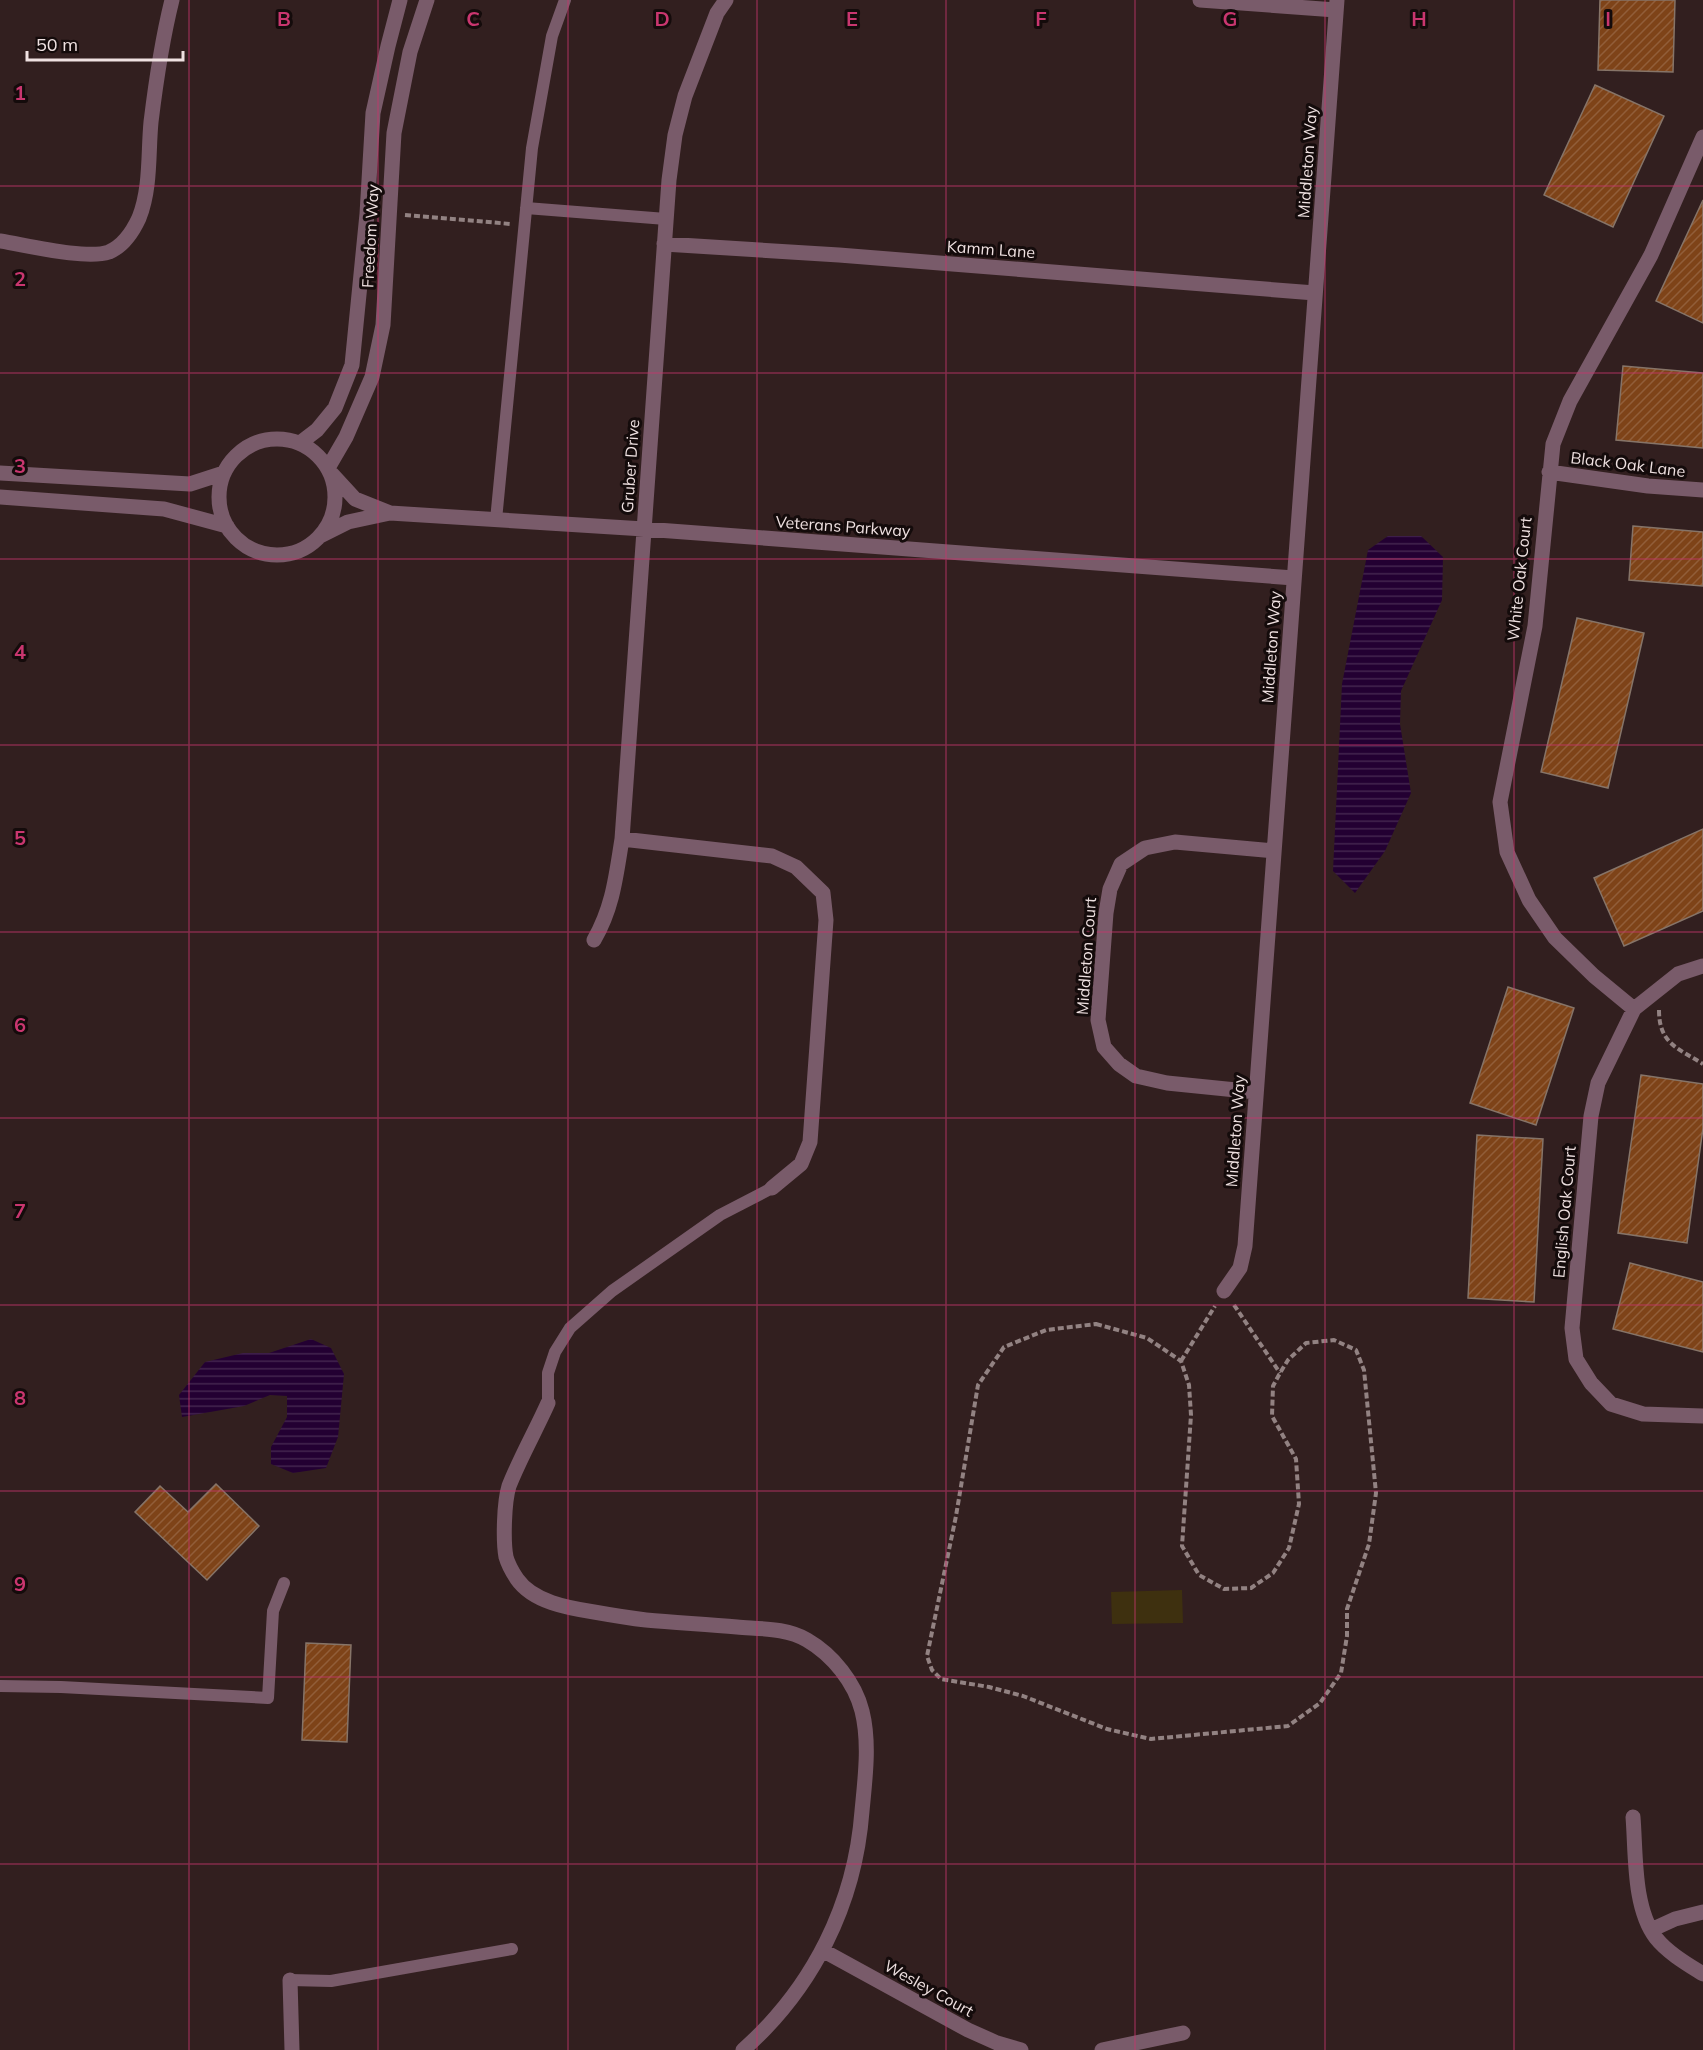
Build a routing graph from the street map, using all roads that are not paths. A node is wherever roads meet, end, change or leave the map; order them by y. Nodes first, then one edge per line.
1 (172, 0) edge
2 (400, 0) edge
3 (427, 0) edge
4 (565, 0) edge
5 (726, 0) edge
6 (1200, 0) edge
7 (1336, 5) edge
8 (1703, 137) edge
9 (526, 208) junction
10 (389, 213) junction
11 (367, 214) junction
12 (666, 219) junction
13 (0, 241) edge
14 (664, 244) junction
15 (1315, 293) junction
16 (300, 443) junction
17 (329, 470) junction
18 (1549, 472) junction
19 (0, 473) edge
20 (224, 473) junction
21 (1703, 490) edge
22 (0, 497) edge
23 (390, 513) junction
24 (496, 520) junction
25 (226, 526) junction
26 (644, 529) junction
27 (320, 536) junction
28 (1294, 578) junction
29 (622, 839) junction
30 (1274, 851) junction
31 (594, 940) dead end
32 (1703, 966) edge
33 (1634, 1010) junction
34 (1256, 1092) junction
35 (772, 1188) joint
36 (1224, 1291) road end
37 (548, 1403) joint
38 (1703, 1416) edge
39 (284, 1583) dead end
40 (0, 1686) edge
41 (1633, 1817) dead end
42 (1703, 1912) edge
43 (1651, 1930) junction
44 (512, 1949) dead end
45 (822, 1950) junction
46 (1703, 1974) edge
47 (290, 1980) joint
48 (1182, 2033) dead end
49 (292, 2050) edge
50 (743, 2050) edge
51 (1021, 2050) edge
52 (1102, 2050) edge

1 - 13 street
2 - 11 street, Freedom Way
3 - 10 street, Freedom Way
4 - 9 lane
5 - 12 street, Gruber Drive
6 - 7 street
7 - 15 street, Middleton Way
8 - 18 street, White Oak Court
9 - 12 lane
9 - 24 lane
10 - 11 lane
10 - 17 street, Freedom Way
11 - 16 street, Freedom Way
12 - 14 street, Gruber Drive
14 - 15 street, Kamm Lane
14 - 26 street, Gruber Drive
15 - 28 street, Middleton Way
16 - 17 street
16 - 20 street
17 - 23 street, Veterans Parkway
17 - 27 street
18 - 21 street, Black Oak Lane
18 - 33 street, White Oak Court
19 - 20 street
20 - 25 street
22 - 25 street
23 - 24 street, Veterans Parkway
23 - 27 street, Veterans Parkway
24 - 26 street, Veterans Parkway
25 - 27 street
26 - 28 street, Veterans Parkway
26 - 29 street, Gruber Drive
28 - 30 street, Middleton Way
29 - 31 street, Gruber Drive
29 - 35 street
30 - 34 street, Middleton Way
30 - 34 street, Middleton Court
32 - 33 street, English Oak Court
33 - 38 street, English Oak Court
34 - 36 street, Middleton Way
35 - 37 lane
37 - 45 street
39 - 40 lane
41 - 43 street
42 - 43 street
43 - 46 street
44 - 47 lane
45 - 50 street
45 - 51 street, Wesley Court
47 - 49 street
48 - 52 street

